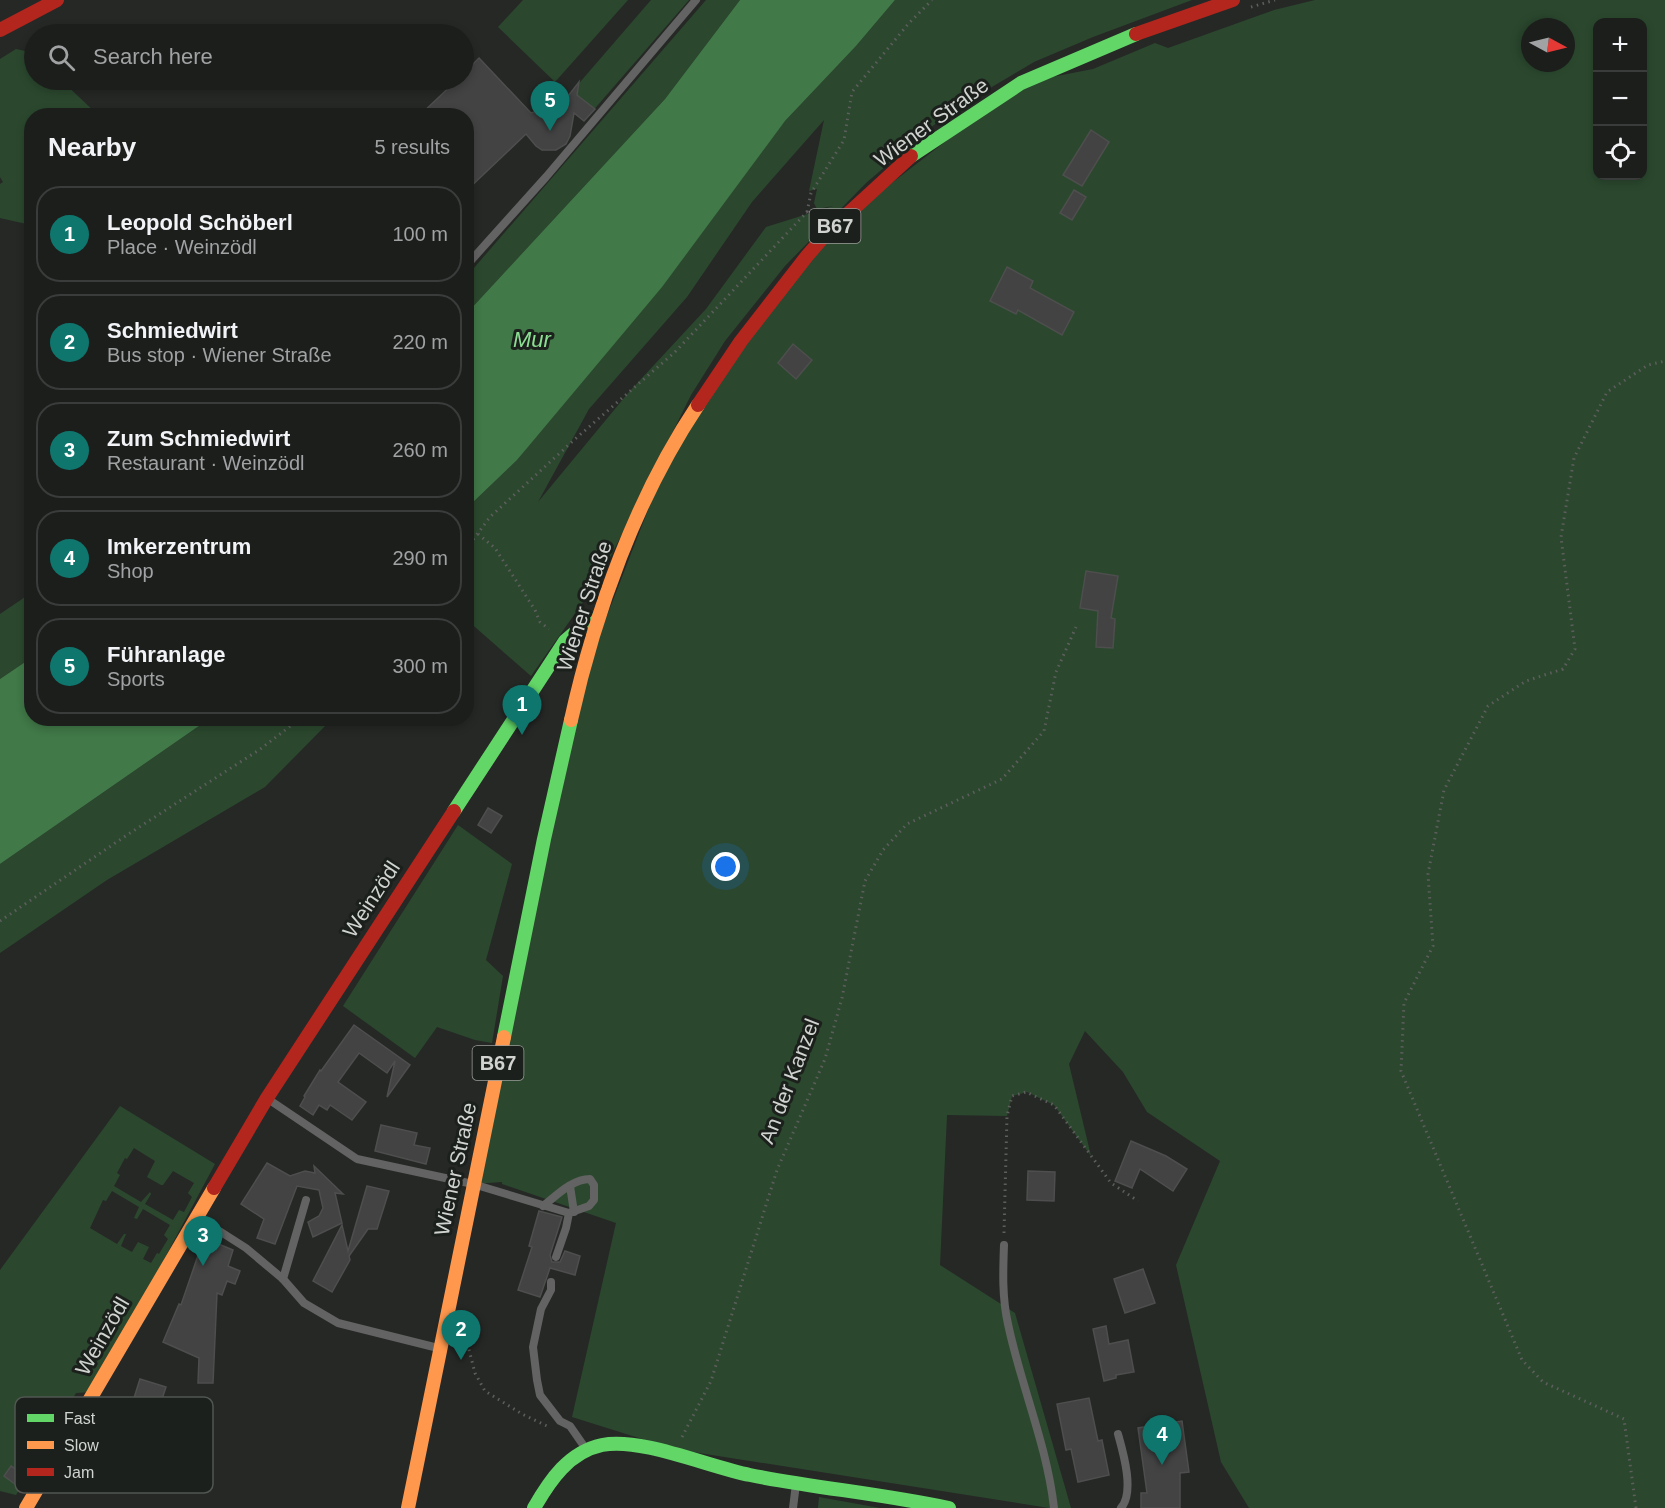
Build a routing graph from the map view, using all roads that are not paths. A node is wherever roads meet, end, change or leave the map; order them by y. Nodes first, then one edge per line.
1 (57, 0) edge
2 (696, 0) edge
3 (1233, 0) edge
4 (0, 30) edge
5 (474, 257) edge
6 (597, 619) junction
7 (267, 1098) junction
8 (473, 1184) junction
9 (570, 1186) junction
10 (306, 1200) dead end
11 (543, 1206) junction
12 (571, 1213) junction
13 (196, 1217) junction
14 (1004, 1245) road end
15 (556, 1257) dead end
16 (283, 1279) junction
17 (551, 1282) dead end
18 (439, 1349) junction
19 (91, 1397) edge
20 (1118, 1434) dead end
21 (586, 1450) junction
22 (796, 1484) junction
23 (35, 1493) edge
24 (26, 1508) edge
25 (408, 1508) edge
26 (534, 1508) edge
27 (793, 1508) edge
28 (949, 1508) edge
29 (1054, 1508) edge
30 (1121, 1508) edge

1 - 4 main road
2 - 5 lane
3 - 6 main road, Wiener Straße / B67
6 - 7 main road, Weinzödl
6 - 8 main road, Wiener Straße / B67
7 - 8 lane
7 - 13 main road, Weinzödl
8 - 11 lane
8 - 18 main road, Wiener Straße / B67
9 - 11 lane
9 - 12 lane
9 - 12 lane
10 - 16 lane
11 - 12 lane
12 - 15 lane
13 - 16 lane
13 - 19 main road, Weinzödl
14 - 29 lane
16 - 18 lane
17 - 21 lane
18 - 25 main road, Wiener Straße / B67
20 - 30 lane
21 - 22 main road
21 - 26 main road
22 - 27 lane
22 - 28 main road
23 - 24 main road, Weinzödl

